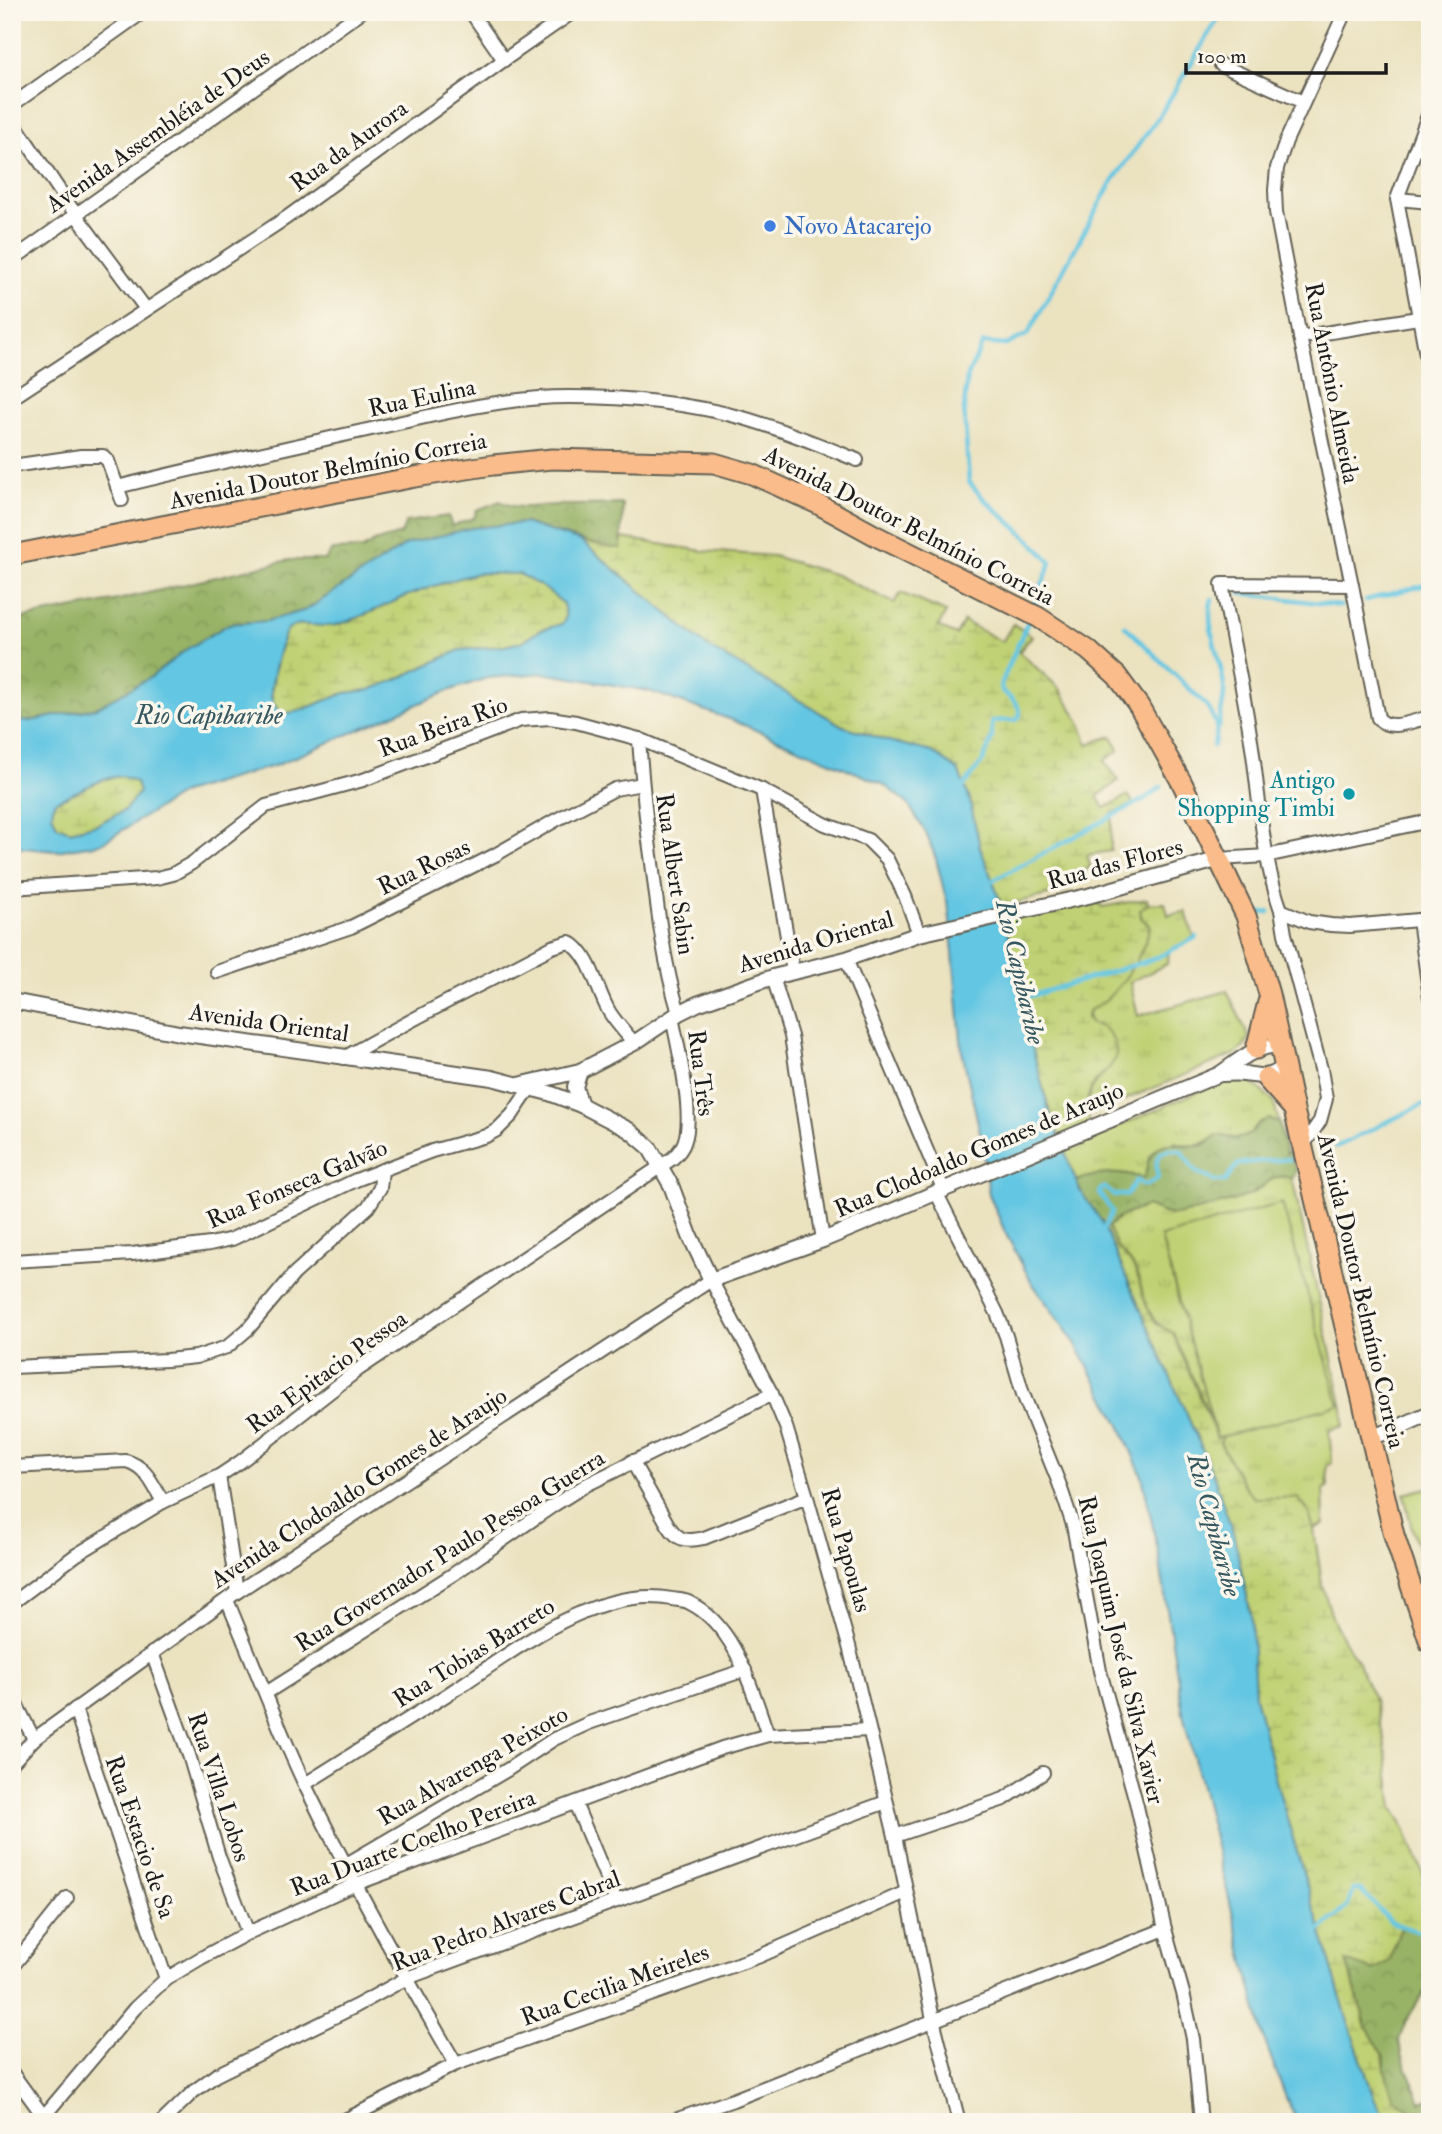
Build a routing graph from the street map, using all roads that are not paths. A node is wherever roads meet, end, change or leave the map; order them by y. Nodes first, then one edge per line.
1 (143, 12) edge
2 (361, 12) edge
3 (471, 12) edge
4 (573, 12) edge
5 (1345, 12) edge
6 (504, 60) junction
7 (1221, 65) dead end
8 (1303, 102) junction
9 (12, 105) edge
10 (1430, 110) edge
11 (12, 120) edge
12 (1397, 199) junction
13 (1430, 202) edge
14 (76, 215) junction
15 (12, 260) edge
16 (146, 309) junction
17 (1424, 318) edge
18 (1300, 337) junction
19 (1430, 376) edge
20 (12, 398) edge
21 (857, 460) dead end
22 (12, 466) edge
23 (117, 487) junction
24 (122, 500) dead end
25 (12, 555) edge
26 (1352, 585) junction
27 (1430, 717) edge
28 (639, 739) junction
29 (642, 784) junction
30 (762, 790) junction
31 (1430, 821) edge
32 (1265, 856) junction
33 (1220, 859) junction
34 (12, 888) edge
35 (1281, 910) junction
36 (1424, 919) edge
37 (937, 930) joint
38 (919, 934) junction
39 (846, 959) junction
40 (217, 972) dead end
41 (793, 972) junction
42 (773, 977) junction
43 (1269, 994) junction
44 (1430, 998) edge
45 (12, 1001) edge
46 (676, 1015) junction
47 (634, 1043) junction
48 (1280, 1045) junction
49 (1256, 1049) junction
50 (344, 1058) junction
51 (1284, 1067) junction
52 (580, 1071) junction
53 (1220, 1074) junction
54 (1265, 1078) junction
55 (525, 1086) junction
56 (581, 1105) junction
57 (1294, 1110) junction
58 (1302, 1147) junction
59 (661, 1166) junction
60 (382, 1170) junction
61 (940, 1192) junction
62 (824, 1240) junction
63 (12, 1261) edge
64 (711, 1280) junction
65 (12, 1367) edge
66 (772, 1394) junction
67 (1430, 1413) edge
68 (1371, 1437) junction
69 (632, 1461) junction
70 (12, 1467) edge
71 (219, 1476) junction
72 (807, 1497) junction
73 (163, 1502) junction
74 (232, 1596) junction
75 (12, 1603) edge
76 (1430, 1643) edge
77 (152, 1653) junction
78 (745, 1670) junction
79 (266, 1693) junction
80 (12, 1696) edge
81 (75, 1709) junction
82 (869, 1730) junction
83 (768, 1735) junction
84 (34, 1739) junction
85 (12, 1763) edge
86 (1043, 1773) dead end
87 (305, 1784) junction
88 (886, 1802) junction
89 (575, 1804) junction
90 (895, 1836) junction
91 (345, 1865) junction
92 (356, 1884) junction
93 (906, 1892) junction
94 (67, 1898) dead end
95 (616, 1901) junction
96 (1165, 1928) junction
97 (248, 1933) junction
98 (12, 1967) edge
99 (407, 1978) junction
100 (166, 1979) junction
101 (933, 2019) junction
102 (456, 2064) junction
103 (12, 2073) edge
104 (43, 2120) edge
105 (162, 2122) edge
106 (341, 2122) edge
107 (669, 2122) edge
108 (959, 2122) edge
109 (1201, 2122) edge

1 - 9 street
2 - 14 street, Avenida Assembléia de Deus
3 - 6 street
4 - 6 street, Rua da Aurora
5 - 8 street, Rua Antônio Almeida
6 - 16 street, Rua da Aurora
7 - 8 street
8 - 18 street, Rua Antônio Almeida
10 - 12 street
11 - 14 street
12 - 13 street
12 - 17 street
14 - 15 street, Avenida Assembléia de Deus
14 - 16 street
16 - 20 street, Rua da Aurora
17 - 18 street
17 - 19 street
18 - 26 street, Rua Antônio Almeida
21 - 23 street, Rua Eulina
22 - 23 street
23 - 24 street
25 - 33 main road, Avenida Doutor Belmínio Correia
26 - 27 street, Rua Antônio Almeida
26 - 32 street
28 - 29 street, Rua Albert Sabin
28 - 30 street, Rua Beira Rio
28 - 34 street, Rua Beira Rio
29 - 40 street, Rua Rosas
29 - 46 street, Rua Albert Sabin
30 - 38 street, Rua Beira Rio
30 - 41 street
31 - 32 street, Rua das Flores
32 - 33 street, Rua das Flores
32 - 35 street
33 - 37 street, Rua das Flores
33 - 43 main road, Avenida Doutor Belmínio Correia
35 - 36 street
35 - 58 street
36 - 44 street
37 - 38 street, Avenida Oriental
38 - 39 street, Avenida Oriental
39 - 41 street, Avenida Oriental
39 - 61 street, Rua Joaquim José da Silva Xavier
41 - 42 street, Avenida Oriental
42 - 46 street, Avenida Oriental
42 - 62 street
43 - 48 main road, Avenida Doutor Belmínio Correia
43 - 49 main road
45 - 50 street, Avenida Oriental
46 - 47 street, Avenida Oriental
46 - 59 street, Rua Três
47 - 50 street
47 - 52 street, Avenida Oriental
48 - 49 street
48 - 51 main road, Avenida Doutor Belmínio Correia
49 - 53 street
50 - 55 street, Avenida Oriental
51 - 54 street
51 - 57 main road, Avenida Doutor Belmínio Correia
52 - 55 street, Avenida Oriental
52 - 56 street
53 - 54 street, Rua Clodoaldo Gomes de Araujo
53 - 61 street, Rua Clodoaldo Gomes de Araujo
54 - 57 main road
55 - 56 street, Rua Papoulas
55 - 60 street, Rua Fonseca Galvão
56 - 59 street, Rua Papoulas
57 - 58 main road, Avenida Doutor Belmínio Correia
58 - 68 main road, Avenida Doutor Belmínio Correia
59 - 64 street, Rua Papoulas
59 - 71 street, Rua Epitacio Pessoa
60 - 63 street, Rua Fonseca Galvão
60 - 65 street
61 - 62 street, Rua Clodoaldo Gomes de Araujo
61 - 96 street, Rua Joaquim José da Silva Xavier
62 - 64 street, Rua Clodoaldo Gomes de Araujo
64 - 66 street, Rua Papoulas
64 - 74 street, Avenida Clodoaldo Gomes de Araujo
66 - 69 street, Rua Governador Paulo Pessoa Guerra
66 - 72 street, Rua Papoulas
67 - 68 street
68 - 76 main road, Avenida Doutor Belmínio Correia
69 - 72 street
69 - 79 street, Rua Governador Paulo Pessoa Guerra
70 - 73 street
71 - 73 street, Rua Epitacio Pessoa
71 - 74 street
72 - 82 street, Rua Papoulas
73 - 75 street, Rua Epitacio Pessoa
74 - 77 street, Avenida Clodoaldo Gomes de Araujo
74 - 79 street
77 - 81 street, Avenida Clodoaldo Gomes de Araujo
77 - 97 street, Rua Villa Lobos
78 - 83 street, Rua Tobias Barreto
78 - 87 street, Rua Tobias Barreto
78 - 91 street, Rua Alvarenga Peixoto
79 - 87 street
80 - 84 street
81 - 84 street, Avenida Clodoaldo Gomes de Araujo
81 - 100 street, Rua Estacio de Sa
82 - 83 street, Rua Duarte Coelho Pereira
82 - 88 street, Rua Papoulas
83 - 89 street, Rua Duarte Coelho Pereira
84 - 85 street, Avenida Clodoaldo Gomes de Araujo
86 - 90 street
87 - 91 street
88 - 90 street, Rua Papoulas
88 - 95 street, Rua Pedro Alvares Cabral
89 - 92 street, Rua Duarte Coelho Pereira
89 - 95 street
90 - 93 street, Rua Papoulas
91 - 92 street
92 - 97 street, Rua Duarte Coelho Pereira
92 - 99 street
93 - 101 street, Rua Papoulas
93 - 102 street, Rua Cecilia Meireles
94 - 98 street
95 - 99 street, Rua Pedro Alvares Cabral
96 - 101 street
96 - 109 street, Rua Joaquim José da Silva Xavier
97 - 100 street, Rua Duarte Coelho Pereira
99 - 102 street
99 - 105 street, Rua Pedro Alvares Cabral
100 - 104 street, Rua Duarte Coelho Pereira
101 - 107 street
101 - 108 street, Rua Papoulas
102 - 106 street, Rua Cecilia Meireles
103 - 104 street

